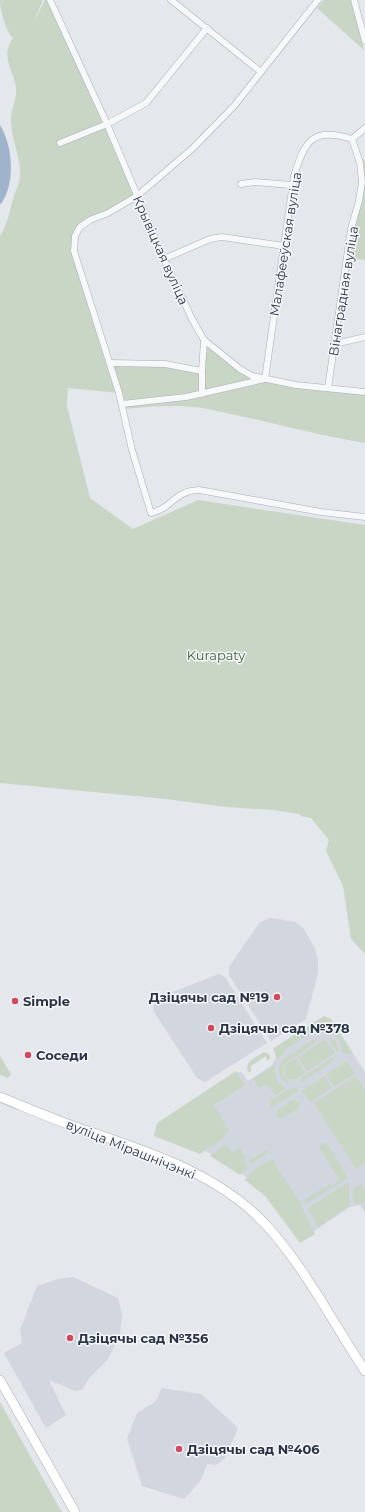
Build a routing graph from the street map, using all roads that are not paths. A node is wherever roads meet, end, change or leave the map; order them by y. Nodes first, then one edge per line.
1 (50, 0) edge
2 (171, 0) edge
3 (318, 0) edge
4 (354, 0) edge
5 (207, 28) junction
6 (365, 41) edge
7 (261, 72) junction
8 (107, 124) junction
9 (365, 128) edge
10 (352, 139) junction
11 (60, 143) dead end
12 (241, 184) dead end
13 (292, 185) junction
14 (137, 196) junction
15 (362, 202) edge
16 (284, 246) junction
17 (164, 259) junction
18 (365, 337) edge
19 (204, 340) junction
20 (335, 344) junction
21 (110, 363) junction
22 (202, 371) junction
23 (265, 380) junction
24 (328, 388) junction
25 (365, 392) edge
26 (202, 394) junction
27 (122, 404) junction
28 (365, 517) edge
29 (0, 1097) edge
30 (365, 1371) edge
31 (0, 1380) edge
32 (75, 1512) edge

1 - 8 street, Крывіцкая вуліца
2 - 5 street
3 - 7 street
4 - 6 street
5 - 7 street
5 - 8 street
7 - 14 street
8 - 11 street
8 - 14 street, Крывіцкая вуліца
9 - 10 street
10 - 13 street, Малафееўская вуліца
10 - 15 street, Вінаградная вуліца
12 - 13 street
13 - 16 street, Малафееўская вуліца
14 - 17 street, Крывіцкая вуліца
14 - 21 street
15 - 20 street, Вінаградная вуліца
16 - 17 street
16 - 23 street, Малафееўская вуліца
17 - 19 street, Крывіцкая вуліца
18 - 20 street
19 - 22 street
19 - 23 street, Крывіцкая вуліца
20 - 24 street, Вінаградная вуліца
21 - 22 street
21 - 27 street
22 - 26 street
23 - 24 street, Крывіцкая вуліца
23 - 26 street
24 - 25 street, Крывіцкая вуліца
26 - 27 street
27 - 28 street
29 - 30 main road, вуліца Мірашнічэнкі
31 - 32 main road

